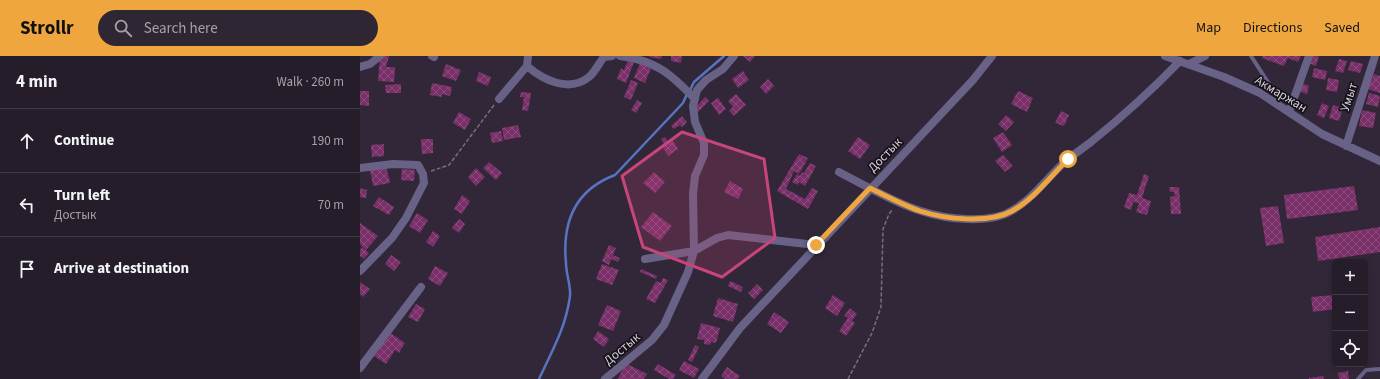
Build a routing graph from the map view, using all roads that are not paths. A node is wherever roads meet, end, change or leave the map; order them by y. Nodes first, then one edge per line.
1 (380, 56) edge
2 (528, 56) edge
3 (607, 56) edge
4 (620, 56) edge
5 (734, 56) edge
6 (992, 56) edge
7 (1165, 56) edge
8 (1205, 56) edge
9 (1250, 56) edge
10 (1309, 56) edge
11 (1375, 56) edge
12 (1180, 60) junction
13 (1189, 64) junction
14 (527, 66) junction
15 (360, 67) edge
16 (695, 98) junction
17 (499, 99) road end
18 (1293, 101) junction
19 (1289, 112) junction
20 (1346, 146) junction
21 (1380, 161) edge
22 (360, 168) edge
23 (839, 172) dead end
24 (870, 188) junction
25 (816, 245) junction
26 (694, 251) junction
27 (645, 259) dead end
28 (360, 271) edge
29 (421, 287) dead end
30 (360, 368) edge
31 (1380, 369) edge
32 (605, 379) edge
33 (702, 379) edge
34 (1358, 379) edge

1 - 15 street
2 - 14 street
3 - 14 street
4 - 16 street
5 - 16 street, Достык
6 - 24 street, Достык
7 - 12 street, Акмаржан
8 - 13 street
9 - 18 lane
10 - 18 street
11 - 20 street, Умыт
12 - 13 street, Акмаржан
12 - 24 street
13 - 19 street, Акмаржан
14 - 17 street
16 - 26 street, Достык
18 - 19 street
19 - 20 street, Акмаржан
20 - 21 street, Акмаржан
22 - 28 street
23 - 24 street
24 - 25 street, Достык
25 - 26 street
25 - 33 street, Достык
26 - 27 street
26 - 32 street, Достык
29 - 30 street
31 - 34 lane

